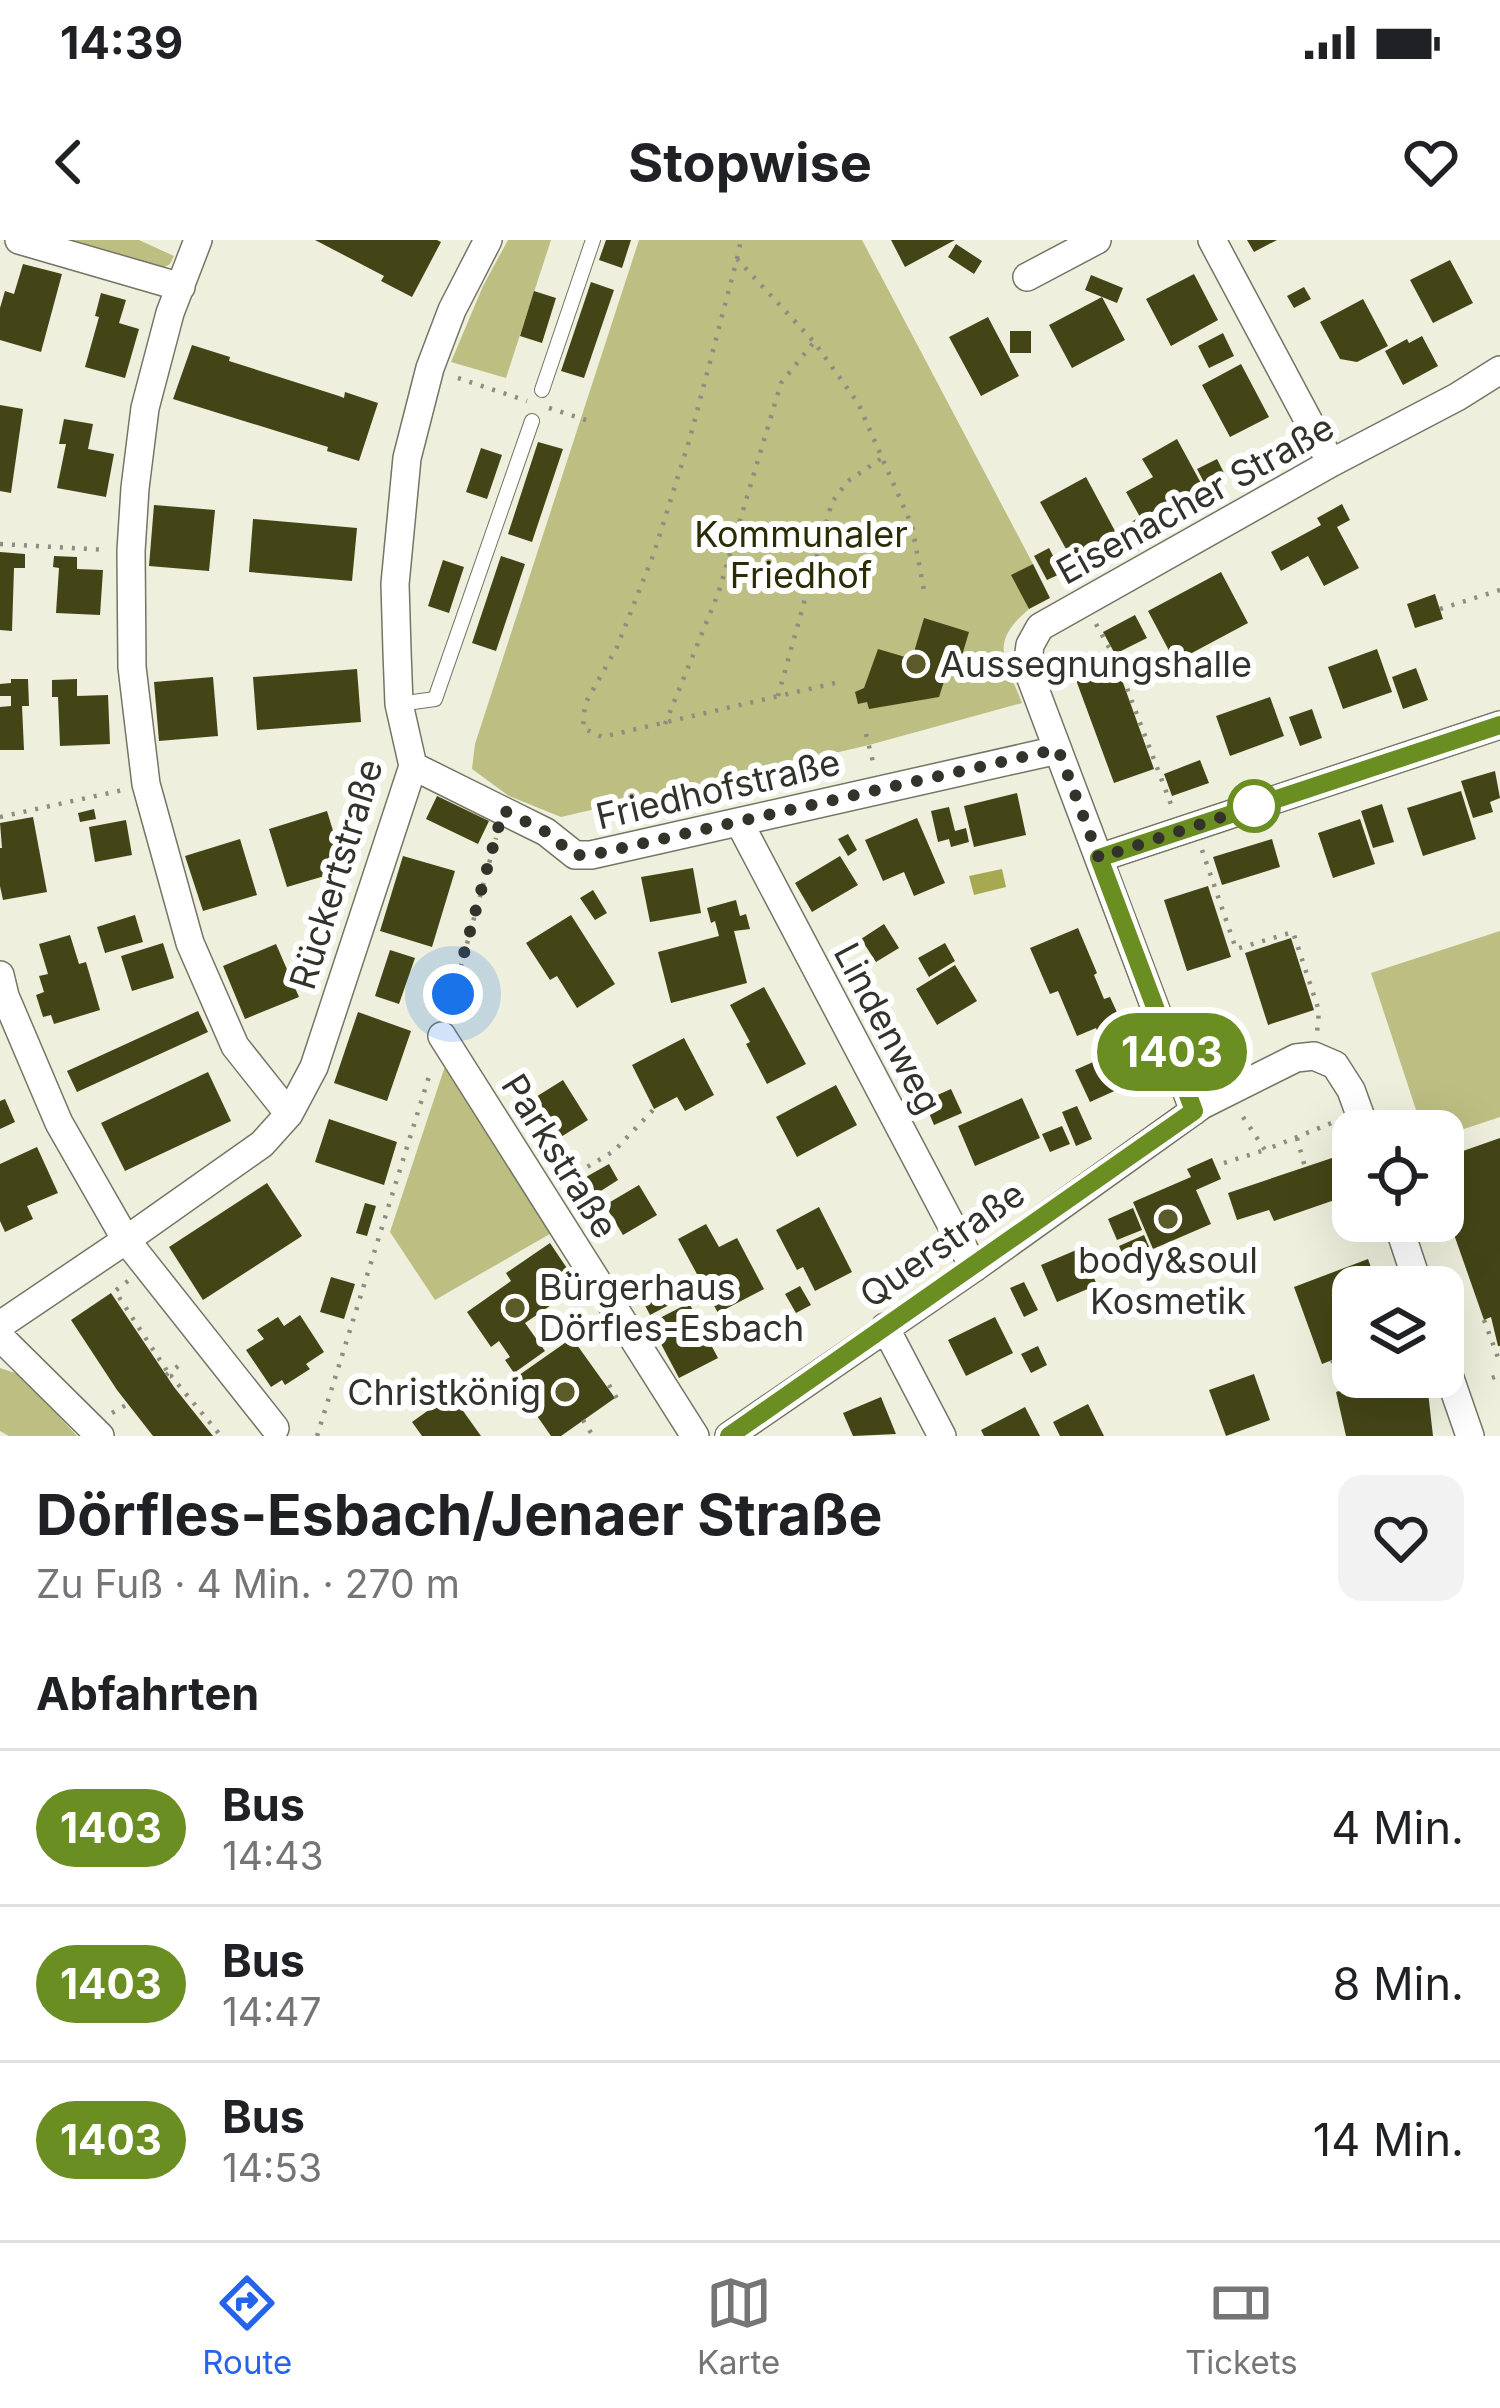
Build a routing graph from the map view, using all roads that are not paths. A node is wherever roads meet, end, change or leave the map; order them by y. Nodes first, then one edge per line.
1 (19, 240) edge
2 (198, 240) edge
3 (488, 240) edge
4 (593, 240) edge
5 (1097, 240) edge
6 (1212, 240) edge
7 (1028, 277) dead end
8 (181, 287) junction
9 (1500, 370) edge
10 (542, 390) dead end
11 (532, 421) dead end
12 (1330, 463) junction
13 (400, 704) junction
14 (1500, 725) edge
15 (1058, 749) junction
16 (413, 766) junction
17 (739, 823) junction
18 (1099, 858) junction
19 (0, 975) edge
20 (442, 1036) road end
21 (1359, 1110) edge
22 (1194, 1111) junction
23 (290, 1114) junction
24 (127, 1240) junction
25 (974, 1268) junction
26 (0, 1324) edge
27 (885, 1327) junction
28 (0, 1336) edge
29 (1457, 1398) edge
30 (275, 1428) dead end
31 (100, 1436) edge
32 (694, 1436) edge
33 (730, 1436) edge
34 (942, 1436) edge
35 (1470, 1436) edge

1 - 8 street
2 - 8 street
3 - 13 street, Rückertstraße
4 - 10 lane
5 - 7 street
6 - 12 street
8 - 23 street
9 - 12 street, Eisenacher Straße
11 - 13 lane
12 - 15 street, Eisenacher Straße
13 - 16 street, Rückertstraße
14 - 18 street
15 - 17 street, Friedhofstraße
15 - 18 street
16 - 17 street, Friedhofstraße
16 - 23 street, Rückertstraße
17 - 25 street, Lindenweg
18 - 22 street
19 - 24 street
20 - 32 street, Parkstraße
21 - 22 street, Querstraße
22 - 25 street, Querstraße
23 - 24 street, Rückertstraße
24 - 26 street, Rückertstraße
24 - 30 street
25 - 27 street, Querstraße
27 - 33 street, Querstraße
27 - 34 street
28 - 31 street
29 - 35 street

